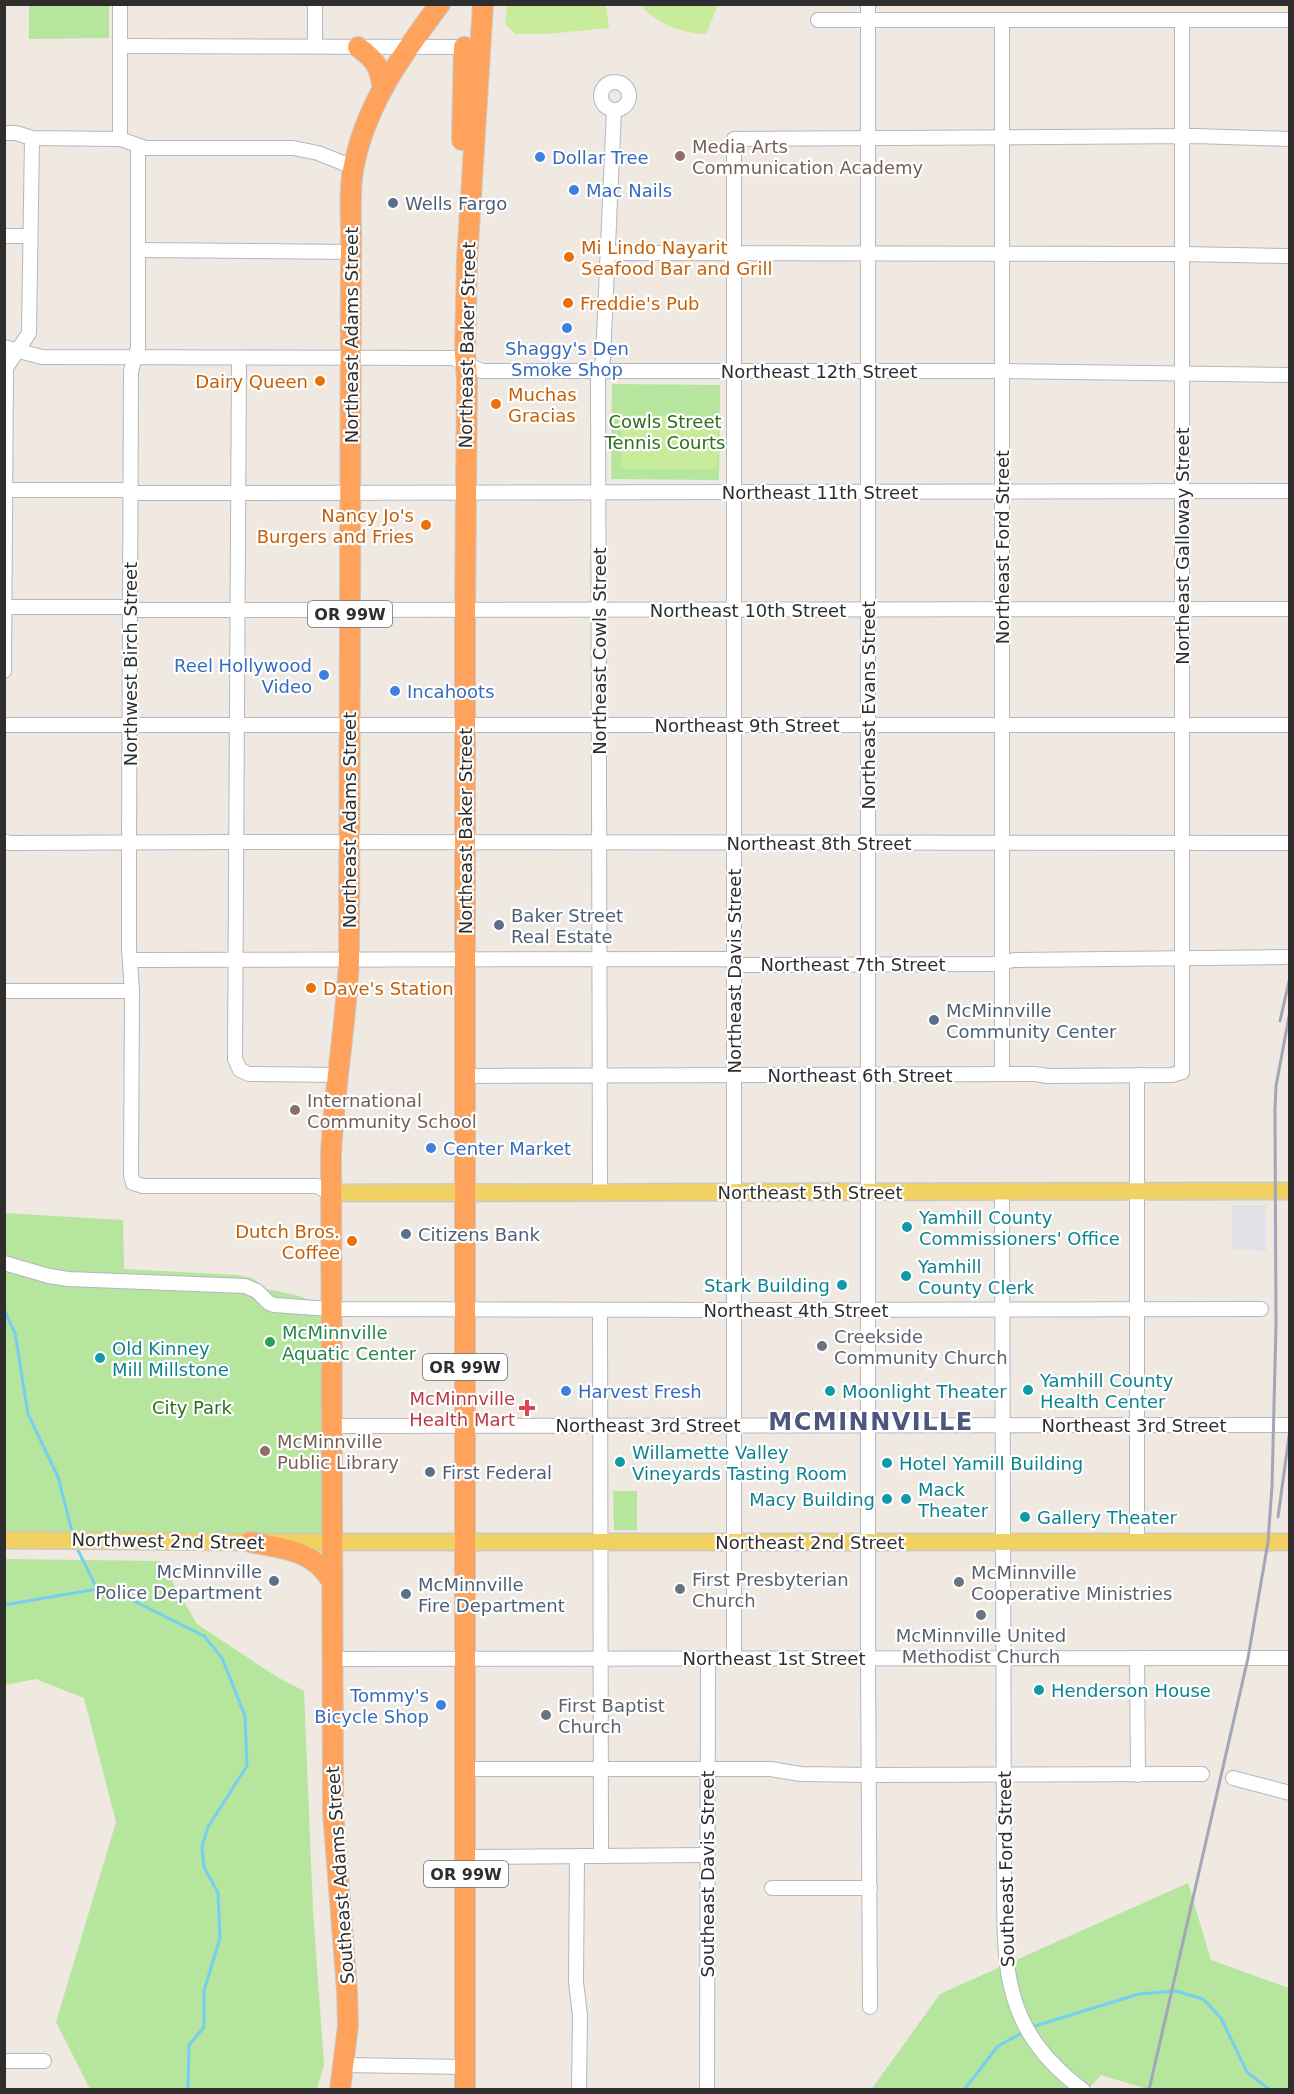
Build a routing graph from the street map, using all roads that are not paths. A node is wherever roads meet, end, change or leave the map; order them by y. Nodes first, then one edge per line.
1 (120, 4) edge
2 (315, 4) edge
3 (440, 4) edge
4 (483, 4) edge
5 (868, 4) edge
6 (818, 20) dead end
7 (868, 20) junction
8 (1002, 20) junction
9 (1182, 20) junction
10 (1290, 20) edge
11 (120, 46) junction
12 (315, 46) junction
13 (358, 47) junction
14 (409, 47) junction
15 (472, 47) junction
16 (383, 88) junction
17 (614, 110) dead end
18 (4, 133) edge
19 (1182, 136) junction
20 (1002, 137) junction
21 (32, 138) junction
22 (868, 138) junction
23 (120, 139) junction
24 (1290, 139) edge
25 (138, 147) junction
26 (353, 167) junction
27 (4, 236) edge
28 (30, 236) junction
29 (139, 250) junction
30 (351, 252) junction
31 (608, 253) junction
32 (734, 253) junction
33 (1002, 254) junction
34 (1182, 254) junction
35 (868, 255) junction
36 (1290, 256) edge
37 (11, 349) edge
38 (135, 357) junction
39 (239, 358) junction
40 (351, 358) junction
41 (466, 364) junction
42 (734, 370) junction
43 (600, 371) junction
44 (1002, 371) junction
45 (868, 372) junction
46 (1182, 373) junction
47 (1290, 375) edge
48 (5, 490) edge
49 (131, 491) junction
50 (1290, 491) edge
51 (734, 492) junction
52 (1002, 492) junction
53 (1182, 492) junction
54 (239, 493) junction
55 (350, 493) junction
56 (465, 493) junction
57 (599, 493) junction
58 (868, 493) junction
59 (5, 607) edge
60 (130, 609) junction
61 (868, 609) junction
62 (1002, 609) junction
63 (1182, 609) junction
64 (1290, 609) edge
65 (238, 610) junction
66 (350, 610) junction
67 (465, 610) junction
68 (598, 610) junction
69 (734, 610) junction
70 (4, 671) edge
71 (4, 725) edge
72 (129, 725) junction
73 (237, 725) junction
74 (350, 725) junction
75 (465, 725) junction
76 (599, 725) junction
77 (734, 725) junction
78 (868, 725) junction
79 (1002, 725) junction
80 (1182, 725) junction
81 (1290, 725) edge
82 (4, 841) edge
83 (237, 842) junction
84 (349, 843) junction
85 (465, 843) junction
86 (599, 843) junction
87 (734, 843) junction
88 (868, 843) junction
89 (1002, 843) junction
90 (1182, 843) junction
91 (1290, 843) edge
92 (129, 844) junction
93 (1285, 957) dead end
94 (1182, 958) junction
95 (130, 960) junction
96 (236, 960) junction
97 (349, 960) junction
98 (465, 960) junction
99 (599, 960) junction
100 (734, 962) junction
101 (1002, 962) junction
102 (868, 964) junction
103 (4, 991) edge
104 (132, 991) junction
105 (1182, 1072) joint
106 (1002, 1074) junction
107 (339, 1075) junction
108 (1137, 1075) junction
109 (465, 1076) junction
110 (599, 1076) junction
111 (734, 1076) junction
112 (868, 1076) junction
113 (1138, 1191) junction
114 (1290, 1191) edge
115 (465, 1192) junction
116 (600, 1192) junction
117 (734, 1192) junction
118 (1002, 1192) junction
119 (330, 1193) junction
120 (868, 1193) junction
121 (4, 1263) edge
122 (331, 1309) junction
123 (465, 1309) junction
124 (1003, 1309) junction
125 (1138, 1309) junction
126 (1261, 1309) dead end
127 (600, 1310) junction
128 (734, 1310) junction
129 (868, 1310) junction
130 (734, 1425) junction
131 (868, 1425) junction
132 (1002, 1425) junction
133 (1138, 1425) junction
134 (1290, 1425) edge
135 (331, 1426) junction
136 (465, 1426) junction
137 (601, 1426) junction
138 (4, 1540) edge
139 (1004, 1541) junction
140 (250, 1542) junction
141 (331, 1542) junction
142 (465, 1542) junction
143 (734, 1542) junction
144 (1137, 1542) junction
145 (1290, 1542) edge
146 (600, 1543) junction
147 (868, 1543) junction
148 (331, 1580) junction
149 (734, 1658) junction
150 (868, 1658) junction
151 (1137, 1658) junction
152 (1290, 1658) edge
153 (332, 1659) junction
154 (466, 1659) junction
155 (600, 1659) junction
156 (708, 1659) junction
157 (1004, 1659) junction
158 (708, 1768) junction
159 (601, 1769) junction
160 (466, 1770) junction
161 (1202, 1774) dead end
162 (870, 1775) junction
163 (1004, 1775) junction
164 (1138, 1775) junction
165 (1233, 1778) dead end
166 (1290, 1793) edge
167 (707, 1855) junction
168 (577, 1856) junction
169 (601, 1856) junction
170 (466, 1857) junction
171 (772, 1888) dead end
172 (870, 1888) junction
173 (870, 2007) dead end
174 (4, 2061) edge
175 (44, 2061) dead end
176 (344, 2065) junction
177 (465, 2067) junction
178 (340, 2090) edge
179 (465, 2090) edge
180 (579, 2090) edge
181 (707, 2090) edge
182 (1083, 2090) edge

1 - 11 street
2 - 12 street
3 - 14 highway, Northeast Adams Street / OR 99W
4 - 15 highway, Northeast Baker Street / OR 99W
5 - 7 street, Northeast Evans Street
6 - 7 street
7 - 8 street
7 - 22 street, Northeast Evans Street
8 - 9 street
8 - 20 street, Northeast Ford Street
9 - 10 street
9 - 19 street, Northeast Galloway Street
11 - 12 street
11 - 23 street
12 - 13 street
13 - 14 street
13 - 16 highway
14 - 15 street
14 - 16 highway, Northeast Adams Street / OR 99W
15 - 41 highway, Northeast Baker Street / OR 99W
16 - 26 highway, Northeast Adams Street / OR 99W
17 - 31 street, Northeast Cowls Street
18 - 21 street
19 - 20 street
19 - 24 street
19 - 34 street, Northeast Galloway Street
20 - 22 street
20 - 33 street, Northeast Ford Street
21 - 23 street
21 - 28 street
22 - 32 street, Northeast Davis Street
22 - 35 street, Northeast Evans Street
23 - 25 street
25 - 26 street
25 - 29 street, Northwest Birch Street
26 - 30 highway, Northeast Adams Street / OR 99W
27 - 28 street
28 - 37 street
29 - 30 street
29 - 38 street, Northwest Birch Street
30 - 40 highway, Northeast Adams Street / OR 99W
31 - 32 street
31 - 43 street, Northeast Cowls Street
32 - 35 street
32 - 42 street, Northeast Davis Street
33 - 34 street
33 - 35 street
33 - 44 street, Northeast Ford Street
34 - 36 street
34 - 46 street, Northeast Galloway Street
35 - 45 street, Northeast Evans Street
37 - 38 street, Northeast 12th Street
37 - 48 street
38 - 39 street, Northeast 12th Street
38 - 49 street, Northwest Birch Street
39 - 40 street, Northeast 12th Street
39 - 54 street
40 - 41 street, Northeast 12th Street
40 - 55 highway, Northeast Adams Street / OR 99W
41 - 43 street, Northeast 12th Street
41 - 56 highway, Northeast Baker Street / OR 99W
42 - 43 street, Northeast 12th Street
42 - 45 street, Northeast 12th Street
42 - 51 street, Northeast Davis Street
43 - 57 street, Northeast Cowls Street
44 - 45 street, Northeast 12th Street
44 - 46 street, Northeast 12th Street
44 - 52 street, Northeast Ford Street
45 - 58 street, Northeast Evans Street
46 - 47 street, Northeast 12th Street
46 - 53 street, Northeast Galloway Street
48 - 49 street, Northeast 11th Street
48 - 59 street
49 - 54 street, Northeast 11th Street
49 - 60 street, Northwest Birch Street
50 - 53 street, Northeast 11th Street
51 - 57 street, Northeast 11th Street
51 - 58 street, Northeast 11th Street
51 - 69 street, Northeast Davis Street
52 - 53 street, Northeast 11th Street
52 - 58 street, Northeast 11th Street
52 - 62 street, Northeast Ford Street
53 - 63 street, Northeast Galloway Street
54 - 55 street, Northeast 11th Street
54 - 65 street
55 - 56 street, Northeast 11th Street
55 - 66 highway, Northeast Adams Street / OR 99W
56 - 57 street, Northeast 11th Street
56 - 67 highway, Northeast Baker Street / OR 99W
57 - 68 street, Northeast Cowls Street
58 - 61 street, Northeast Evans Street
59 - 60 street, Northeast 10th Street
59 - 70 street
60 - 65 street, Northeast 10th Street
60 - 72 street, Northwest Birch Street
61 - 62 street, Northeast 10th Street
61 - 69 street, Northeast 10th Street
61 - 78 street, Northeast Evans Street
62 - 63 street, Northeast 10th Street
62 - 79 street, Northeast Ford Street
63 - 64 street, Northeast 10th Street
63 - 80 street, Northeast Galloway Street
65 - 66 street, Northeast 10th Street
65 - 73 street
66 - 67 street, Northeast 10th Street
66 - 74 highway, Northeast Adams Street / OR 99W
67 - 68 street, Northeast 10th Street
67 - 75 highway, Northeast Baker Street / OR 99W
68 - 69 street, Northeast 10th Street
68 - 76 street, Northeast Cowls Street
69 - 77 street, Northeast Davis Street
71 - 72 street, Northeast 9th Street
72 - 73 street, Northeast 9th Street
72 - 92 street, Northwest Birch Street
73 - 74 street, Northeast 9th Street
73 - 83 street
74 - 75 street, Northeast 9th Street
74 - 84 highway, Northeast Adams Street / OR 99W
75 - 76 street, Northeast 9th Street
75 - 85 highway, Northeast Baker Street / OR 99W
76 - 77 street, Northeast 9th Street
76 - 86 street, Northeast Cowls Street
77 - 78 street, Northeast 9th Street
77 - 87 street, Northeast Davis Street
78 - 79 street, Northeast 9th Street
78 - 88 street, Northeast Evans Street
79 - 80 street, Northeast 9th Street
79 - 89 street, Northeast Ford Street
80 - 81 street, Northeast 9th Street
80 - 90 street, Northeast Galloway Street
82 - 92 street, Northeast 8th Street
83 - 84 street, Northeast 8th Street
83 - 92 street, Northeast 8th Street
83 - 96 street
84 - 85 street, Northeast 8th Street
84 - 97 highway, Northeast Adams Street / OR 99W
85 - 86 street, Northeast 8th Street
85 - 98 highway, Northeast Baker Street / OR 99W
86 - 87 street, Northeast 8th Street
86 - 99 street, Northeast Cowls Street
87 - 88 street, Northeast 8th Street
87 - 100 street, Northeast Davis Street
88 - 89 street, Northeast 8th Street
88 - 102 street, Northeast Evans Street
89 - 90 street, Northeast 8th Street
89 - 101 street, Northeast Ford Street
90 - 91 street, Northeast 8th Street
90 - 94 street, Northeast Galloway Street
92 - 95 street, Northwest Birch Street
93 - 94 street, Northeast 7th Street
94 - 101 street, Northeast 7th Street
94 - 105 street, Northeast Galloway Street
95 - 96 street, Northeast 7th Street
95 - 104 street, Northwest Birch Street
96 - 97 street, Northeast 7th Street
96 - 107 street
97 - 98 street, Northeast 7th Street
97 - 107 highway, Northeast Adams Street / OR 99W
98 - 99 street, Northeast 7th Street
98 - 109 highway, Northeast Baker Street / OR 99W
99 - 100 street, Northeast 7th Street
99 - 110 street, Northeast Cowls Street
100 - 102 street, Northeast 7th Street
100 - 111 street, Northeast Davis Street
101 - 102 street, Northeast 7th Street
101 - 106 street, Northeast Ford Street
102 - 112 street, Northeast Evans Street
103 - 104 street
104 - 119 street, Northwest Birch Street
105 - 108 street, Northeast 6th Street
106 - 108 street, Northeast 6th Street
106 - 112 street, Northeast 6th Street
107 - 119 highway, Northeast Adams Street / OR 99W
108 - 113 street
109 - 110 street, Northeast 6th Street
109 - 115 highway, Northeast Baker Street / OR 99W
110 - 111 street, Northeast 6th Street
110 - 116 street, Northeast Cowls Street
111 - 112 street, Northeast 6th Street
111 - 117 street, Northeast Davis Street
112 - 120 street, Northeast Evans Street
113 - 114 main road, Northeast 5th Street
113 - 118 main road, Northeast 5th Street
113 - 125 street
115 - 116 main road, Northeast 5th Street
115 - 119 main road, Northeast 5th Street
115 - 123 highway, Northeast Baker Street / OR 99W
116 - 117 main road, Northeast 5th Street
117 - 120 main road, Northeast 5th Street
117 - 128 street, Northeast Davis Street
118 - 120 main road, Northeast 5th Street
118 - 124 street
119 - 122 highway, Northeast Adams Street / OR 99W
120 - 129 street, Northeast Evans Street
121 - 122 street, Northeast 4th Street
122 - 123 street, Northeast 4th Street
122 - 135 highway, Northeast Adams Street / OR 99W
123 - 127 street, Northeast 4th Street
123 - 136 highway, Northeast Baker Street / OR 99W
124 - 125 street, Northeast 4th Street
124 - 129 street, Northeast 4th Street
124 - 132 street
125 - 126 street, Northeast 4th Street
125 - 133 street
127 - 128 street, Northeast 4th Street
127 - 137 street
128 - 129 street, Northeast 4th Street
128 - 130 street, Northeast Davis Street
129 - 131 street, Northeast Evans Street
130 - 131 street, Northeast 3rd Street
130 - 137 street, Northeast 3rd Street
130 - 143 street, Northeast Davis Street
131 - 132 street, Northeast 3rd Street
131 - 147 street, Northeast Evans Street
132 - 133 street, Northeast 3rd Street
132 - 139 street
133 - 134 street, Northeast 3rd Street
133 - 144 street
135 - 136 street, Northeast 3rd Street
135 - 141 highway, Northeast Adams Street / OR 99W
136 - 137 street, Northeast 3rd Street
136 - 142 highway, Northeast Baker Street / OR 99W
137 - 146 street
138 - 140 main road, Northwest 2nd Street
139 - 144 main road, Northeast 2nd Street
139 - 147 main road, Northeast 2nd Street
139 - 157 street
140 - 141 main road, Northwest 2nd Street
140 - 148 highway
141 - 142 main road, Northeast 2nd Street
141 - 148 highway, Northeast Adams Street / OR 99W
142 - 146 main road, Northeast 2nd Street
142 - 154 highway, Northeast Baker Street / OR 99W
143 - 146 main road, Northeast 2nd Street
143 - 147 main road, Northeast 2nd Street
143 - 149 street, Northeast Davis Street
144 - 145 main road, Northeast 2nd Street
146 - 155 street
147 - 150 street, Northeast Evans Street
148 - 153 highway, Northeast Adams Street / OR 99W
149 - 150 street, Northeast 1st Street
149 - 156 street, Northeast 1st Street
150 - 157 street, Northeast 1st Street
150 - 162 street, Northeast Evans Street
151 - 152 street, Northeast 1st Street
151 - 157 street, Northeast 1st Street
151 - 164 street
153 - 154 street, Northeast 1st Street
153 - 176 highway, Southeast Adams Street / OR 99W
154 - 155 street, Northeast 1st Street
154 - 160 highway, OR 99W
155 - 156 street, Northeast 1st Street
155 - 159 street
156 - 158 street, Southeast Davis Street
157 - 163 street, Southeast Ford Street
158 - 159 street
158 - 162 street
158 - 167 street, Southeast Davis Street
159 - 160 street
159 - 169 street
160 - 170 highway, OR 99W
161 - 164 street
162 - 163 street
162 - 172 street, Northeast Evans Street
163 - 164 street
163 - 182 street, Southeast Ford Street
165 - 166 street
167 - 169 street
167 - 181 street, Southeast Davis Street
168 - 169 street
168 - 170 street
168 - 180 street
170 - 177 highway, OR 99W
171 - 172 street
172 - 173 street, Northeast Evans Street
174 - 175 street
176 - 177 street
176 - 178 highway, Southeast Adams Street / OR 99W
177 - 179 highway, OR 99W

